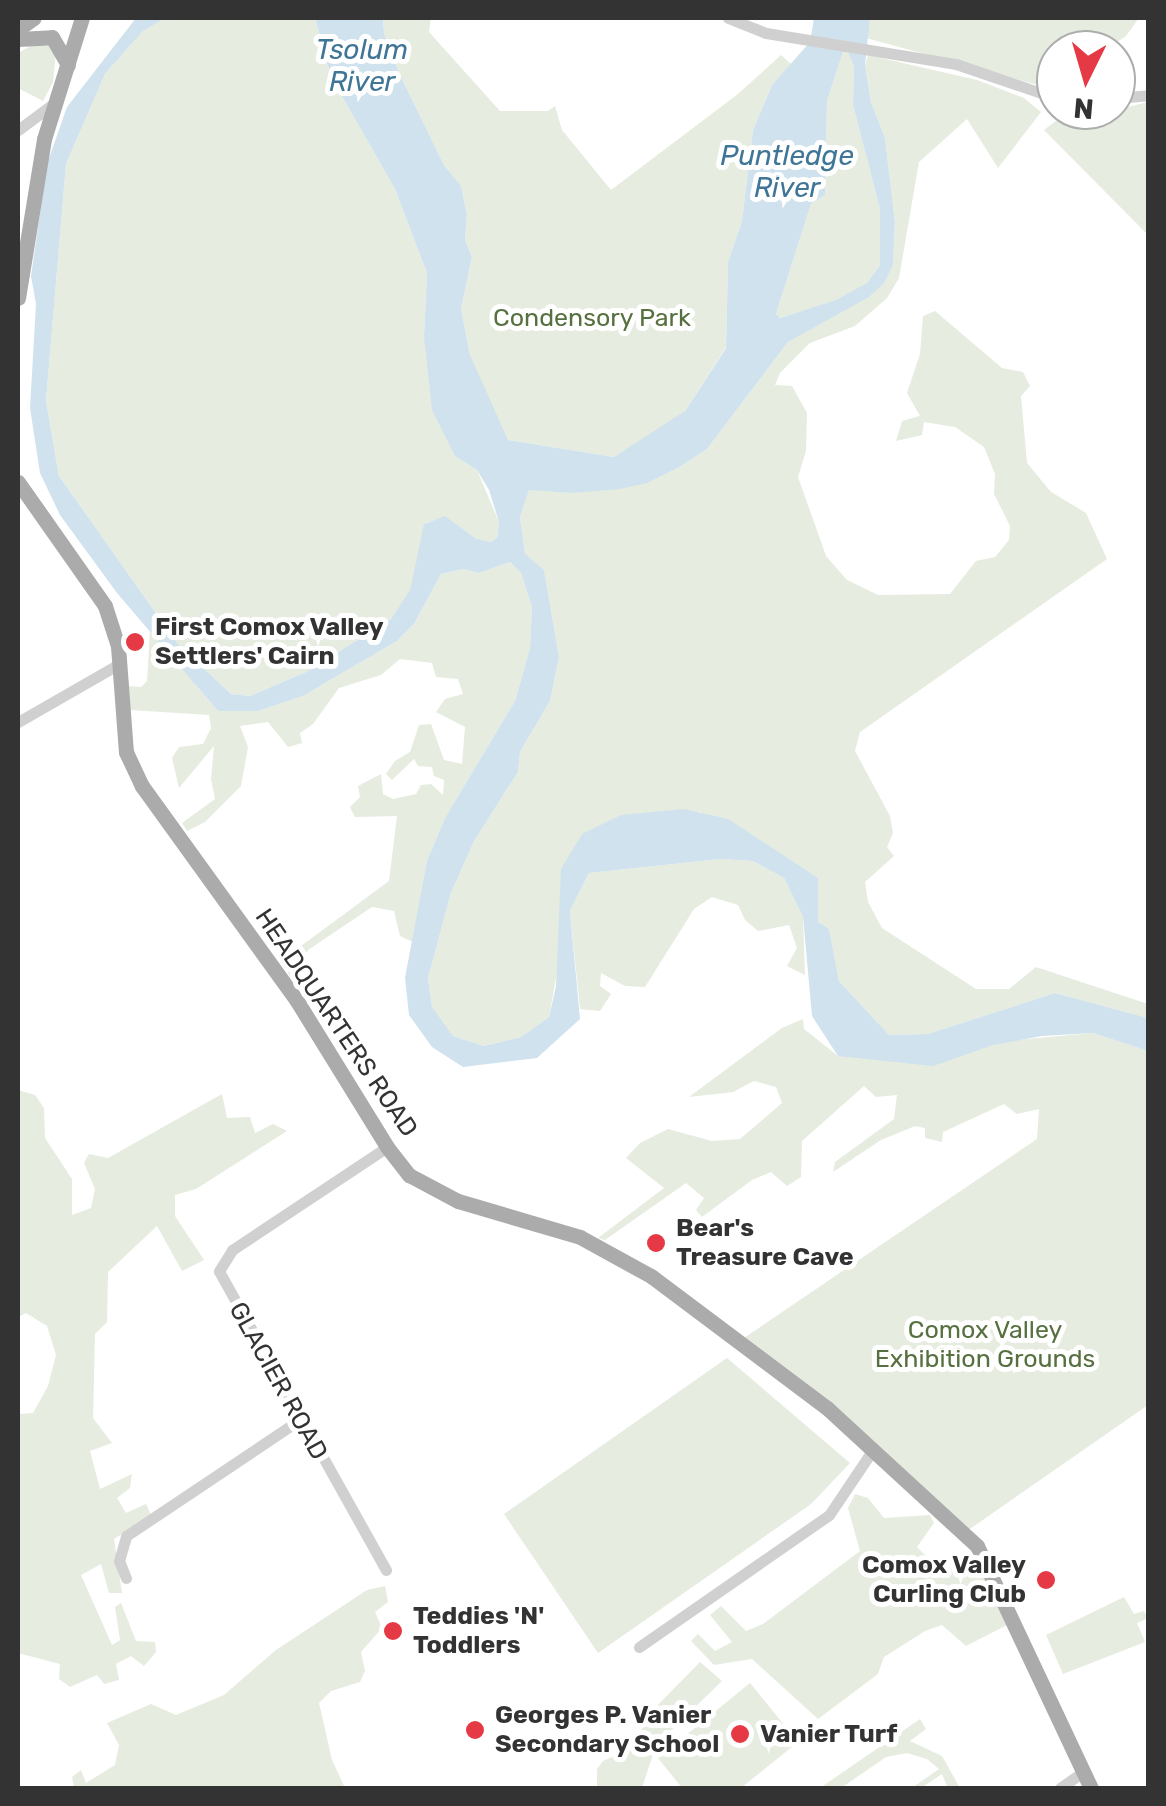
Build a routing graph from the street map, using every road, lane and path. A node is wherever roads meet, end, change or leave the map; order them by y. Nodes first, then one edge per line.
1 (34, 18) edge
2 (728, 18) edge
3 (81, 23) edge
4 (18, 29) edge
5 (18, 38) edge
6 (68, 65) junction
7 (1036, 91) edge
8 (57, 101) junction
9 (18, 130) edge
10 (18, 298) edge
11 (18, 482) edge
12 (120, 664) junction
13 (18, 722) edge
14 (387, 1147) junction
15 (299, 1420) junction
16 (872, 1452) junction
17 (386, 1570) dead end
18 (126, 1578) dead end
19 (639, 1647) dead end
20 (1084, 1772) junction
21 (1060, 1788) edge
22 (1091, 1788) edge

1 - 4 main road
2 - 7 street
3 - 5 main road
3 - 6 main road
5 - 6 main road
6 - 8 main road
8 - 9 street
8 - 10 main road
11 - 12 main road, HEADQUARTERS ROAD
12 - 13 street
12 - 14 main road, HEADQUARTERS ROAD
14 - 15 street, GLACIER ROAD
14 - 16 main road, HEADQUARTERS ROAD
15 - 17 street, GLACIER ROAD
15 - 18 street
16 - 19 street
16 - 20 main road, HEADQUARTERS ROAD
20 - 21 street
20 - 22 main road, HEADQUARTERS ROAD

